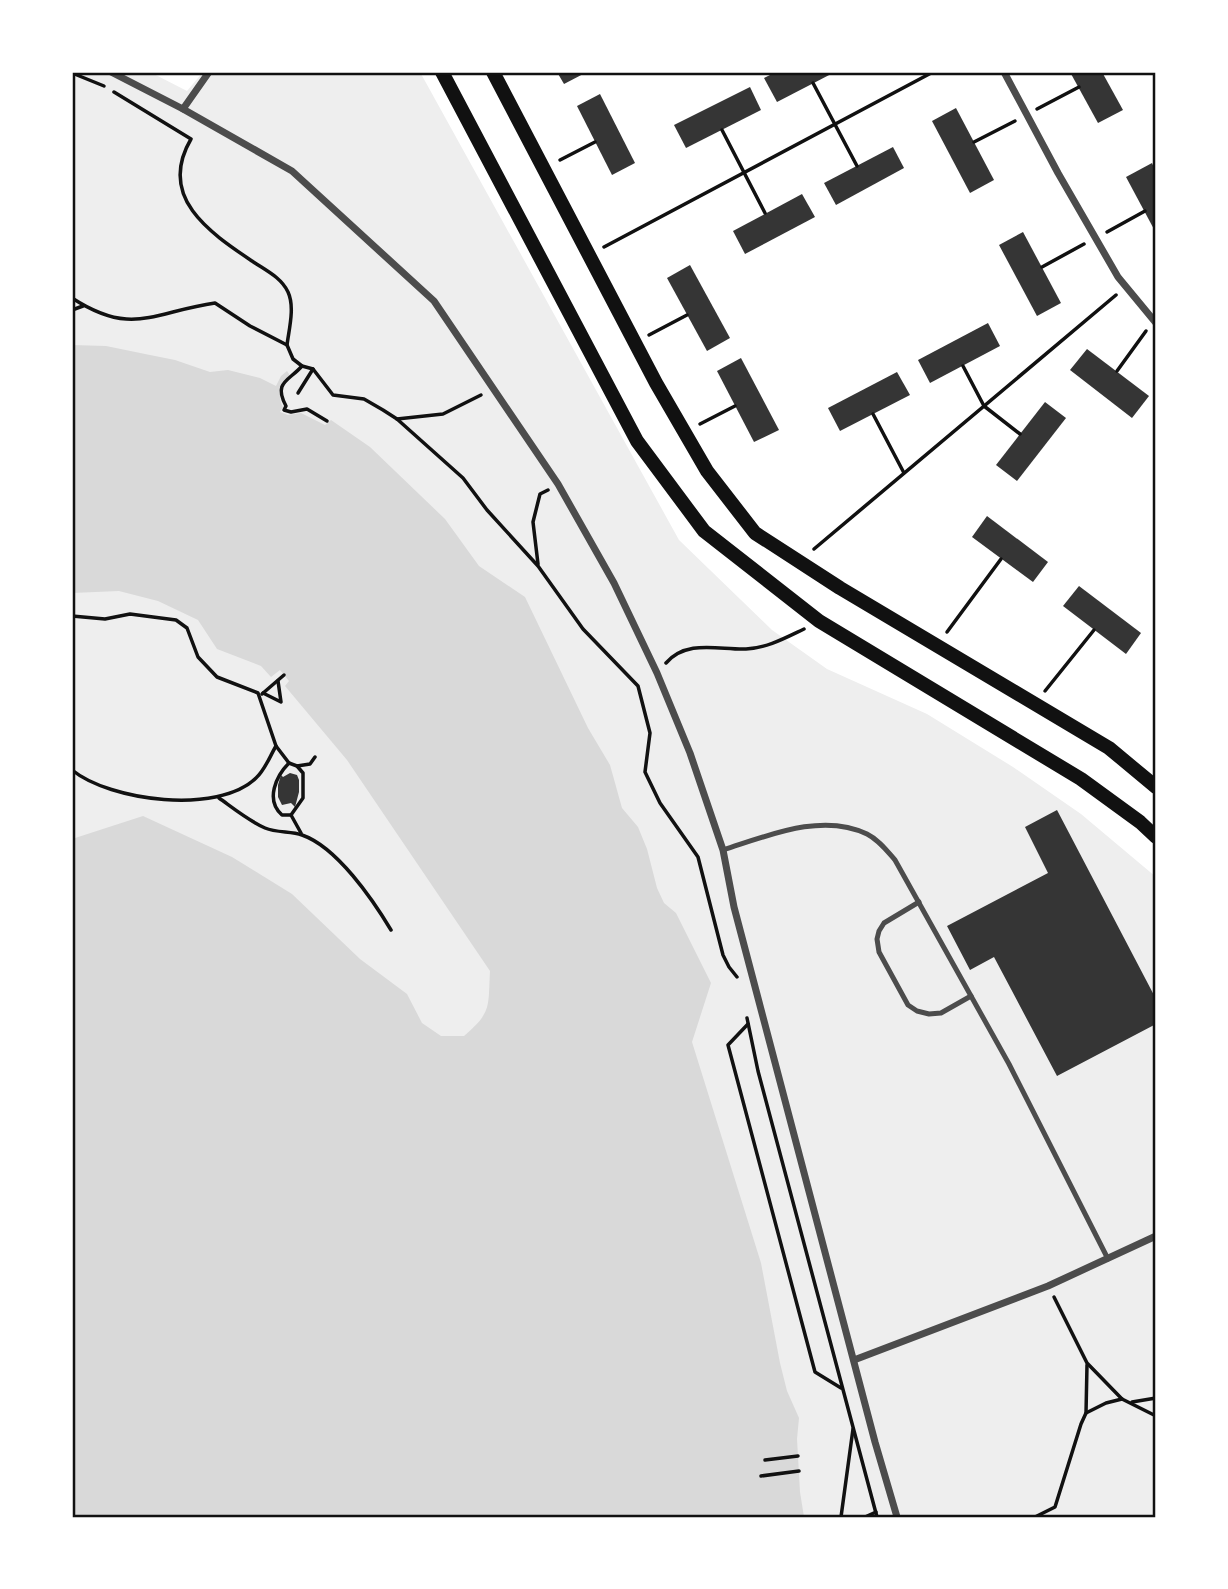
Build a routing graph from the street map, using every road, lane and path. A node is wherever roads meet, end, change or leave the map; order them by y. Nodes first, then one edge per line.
1 (111, 72) edge
2 (209, 72) edge
3 (442, 72) edge
4 (493, 72) edge
5 (933, 72) edge
6 (1004, 72) edge
7 (72, 73) edge
8 (813, 83) dead end
9 (183, 109) junction
10 (835, 124) junction
11 (722, 130) dead end
12 (595, 142) dead end
13 (857, 166) dead end
14 (545, 169) junction
15 (744, 172) junction
16 (765, 213) dead end
17 (590, 254) junction
18 (1126, 287) junction
19 (72, 298) edge
20 (84, 306) junction
21 (72, 310) edge
22 (687, 315) dead end
23 (1155, 322) edge
24 (635, 342) junction
25 (287, 345) junction
26 (302, 366) junction
27 (962, 366) dead end
28 (313, 369) junction
29 (1116, 371) dead end
30 (493, 388) junction
31 (298, 393) dead end
32 (736, 406) dead end
33 (984, 406) junction
34 (873, 414) dead end
35 (397, 419) junction
36 (327, 421) dead end
37 (684, 432) junction
38 (1020, 434) dead end
39 (904, 473) junction
40 (558, 484) junction
41 (1001, 559) dead end
42 (799, 562) junction
43 (538, 566) junction
44 (72, 616) edge
45 (818, 621) junction
46 (1094, 630) dead end
47 (937, 645) junction
48 (657, 673) junction
49 (284, 675) dead end
50 (278, 681) junction
51 (638, 687) junction
52 (261, 694) junction
53 (1035, 704) junction
54 (276, 746) junction
55 (315, 757) dead end
56 (289, 763) junction
57 (297, 766) junction
58 (72, 770) edge
59 (1156, 787) edge
60 (219, 798) junction
61 (291, 815) junction
62 (302, 834) junction
63 (1156, 837) edge
64 (723, 850) junction
65 (919, 902) junction
66 (391, 930) dead end
67 (740, 989) dead end
68 (971, 996) junction
69 (745, 1012) dead end
70 (748, 1024) junction
71 (1156, 1236) edge
72 (1108, 1259) junction
73 (1048, 1286) junction
74 (854, 1360) junction
75 (1087, 1363) junction
76 (843, 1389) junction
77 (1156, 1398) edge
78 (1122, 1399) junction
79 (1130, 1402) junction
80 (1086, 1413) junction
81 (1156, 1416) edge
82 (853, 1426) junction
83 (798, 1456) dead end
84 (765, 1460) dead end
85 (799, 1471) dead end
86 (761, 1476) dead end
87 (877, 1515) edge
88 (841, 1517) edge
89 (865, 1517) edge
90 (897, 1517) edge
91 (1036, 1517) edge

1 - 9 street
2 - 9 street
3 - 45 main road
4 - 14 main road
5 - 10 path
6 - 18 street
7 - 25 path
8 - 10 path
9 - 30 street
10 - 13 path
10 - 15 path
11 - 15 path
12 - 14 path
14 - 17 main road
15 - 16 path
15 - 17 path
17 - 24 main road
18 - 23 street
18 - 33 path
19 - 20 path
20 - 21 path
20 - 25 path
22 - 24 path
23 - 29 path
24 - 37 main road
25 - 26 path
26 - 28 path
26 - 36 path
27 - 33 path
28 - 31 path
28 - 35 path
30 - 35 path
30 - 40 street
32 - 37 path
33 - 38 path
33 - 39 path
34 - 39 path
35 - 43 path
37 - 42 main road
39 - 42 path
40 - 43 path
40 - 48 street
41 - 47 path
42 - 47 main road
43 - 51 path
44 - 52 path
45 - 48 path
45 - 63 main road
46 - 53 path
47 - 53 main road
48 - 51 path
48 - 64 street
49 - 50 path
50 - 52 path
50 - 52 path
51 - 67 path
52 - 54 path
53 - 59 main road
54 - 56 path
54 - 60 path
55 - 57 path
56 - 57 path
56 - 61 path
57 - 61 path
58 - 60 path
60 - 62 path
61 - 62 path
62 - 66 path
64 - 65 lane
64 - 74 street
65 - 68 lane
65 - 68 lane
68 - 72 lane
69 - 70 path
70 - 76 path
70 - 76 path
71 - 72 street
72 - 73 street
73 - 74 street
73 - 75 path
74 - 90 street
75 - 78 path
75 - 80 path
76 - 82 path
77 - 79 path
78 - 79 path
78 - 80 path
79 - 81 path
80 - 91 path
82 - 87 path
82 - 88 path
83 - 84 path
85 - 86 path
87 - 89 path

